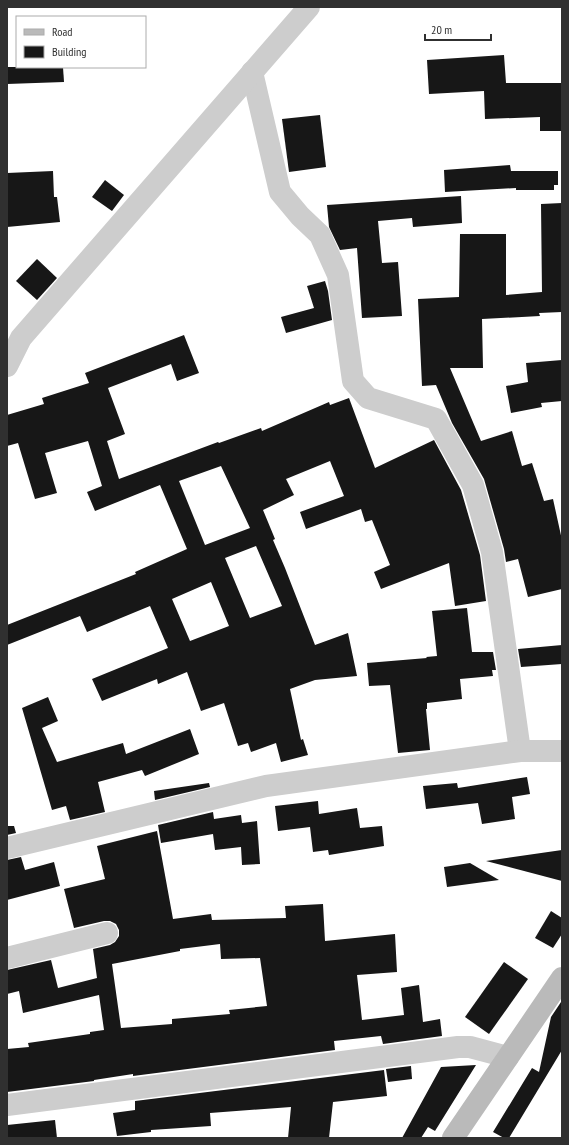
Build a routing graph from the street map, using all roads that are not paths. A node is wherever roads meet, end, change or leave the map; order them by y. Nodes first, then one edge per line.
1 (308, 7) edge
2 (252, 72) junction
3 (7, 366) edge
4 (520, 751) junction
5 (562, 751) edge
6 (7, 848) edge
7 (107, 933) dead end
8 (7, 958) edge
9 (562, 978) edge
10 (508, 1057) junction
11 (7, 1105) edge
12 (453, 1138) edge

1 - 2 street
2 - 3 street
2 - 4 street
4 - 5 street
4 - 6 street
7 - 8 street
9 - 10 street
10 - 11 street
10 - 12 street

